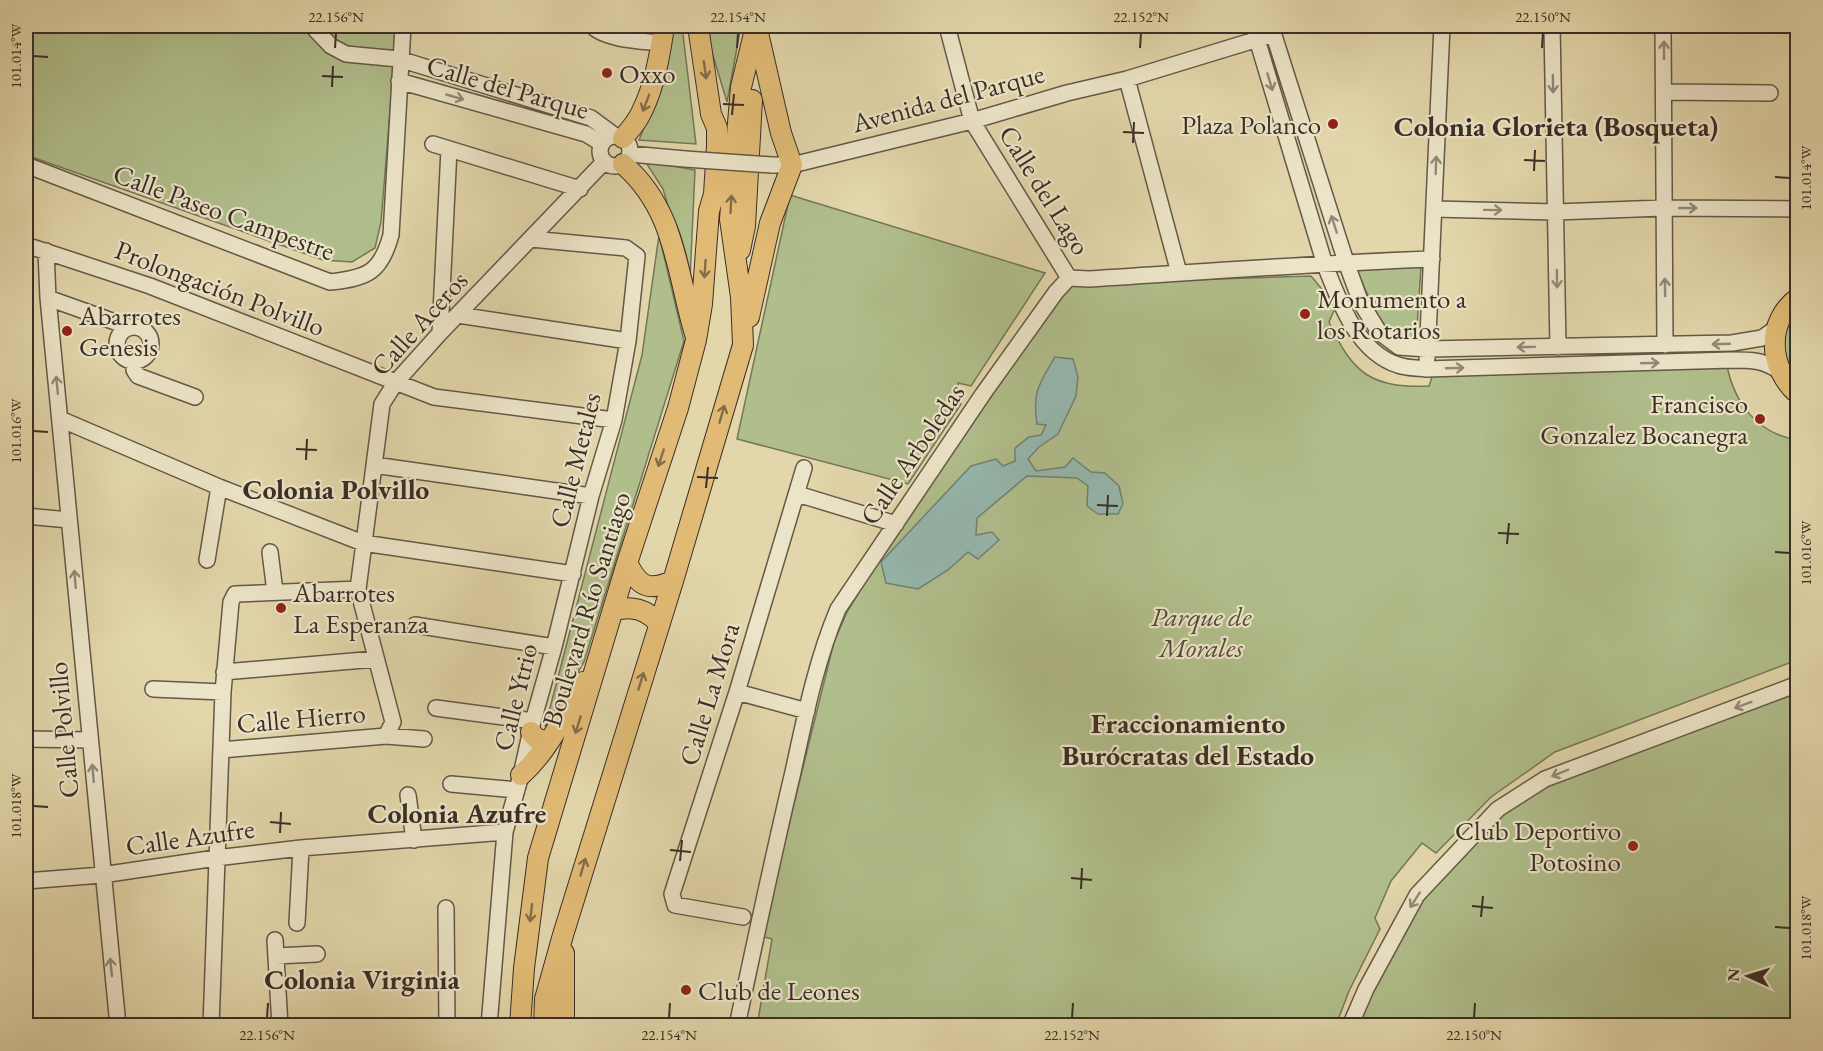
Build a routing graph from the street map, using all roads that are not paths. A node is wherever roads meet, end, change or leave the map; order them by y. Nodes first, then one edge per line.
1 (312, 26) edge
2 (403, 26) edge
3 (592, 26) edge
4 (698, 26) edge
5 (756, 26) edge
6 (947, 26) edge
7 (1442, 26) edge
8 (1552, 26) edge
9 (1664, 26) edge
10 (1272, 30) edge
11 (1256, 33) edge
12 (663, 34) edge
13 (399, 59) junction
14 (1127, 80) junction
15 (399, 81) junction
16 (490, 88) junction
17 (1664, 92) junction
18 (1770, 93) dead end
19 (485, 106) junction
20 (972, 121) junction
21 (433, 144) dead end
22 (449, 149) junction
23 (616, 149) junction
24 (26, 165) edge
25 (792, 165) junction
26 (580, 189) junction
27 (1663, 208) junction
28 (1434, 209) junction
29 (1797, 209) edge
30 (1556, 212) junction
31 (531, 240) junction
32 (26, 245) edge
33 (46, 251) junction
34 (1432, 259) junction
35 (1346, 262) junction
36 (1325, 265) junction
37 (1179, 273) junction
38 (1069, 278) junction
39 (48, 298) junction
40 (1797, 298) edge
41 (458, 315) junction
42 (129, 327) junction
43 (1776, 328) junction
44 (440, 333) junction
45 (696, 340) junction
46 (628, 341) junction
47 (742, 345) junction
48 (1665, 345) junction
49 (1558, 347) junction
50 (1428, 349) junction
51 (135, 362) junction
52 (1426, 369) junction
53 (1779, 371) junction
54 (396, 382) junction
55 (1797, 394) edge
56 (195, 397) dead end
57 (60, 419) junction
58 (614, 420) junction
59 (374, 465) junction
60 (804, 468) dead end
61 (219, 487) junction
62 (591, 496) junction
63 (796, 498) junction
64 (26, 516) edge
65 (69, 520) junction
66 (896, 524) junction
67 (363, 543) junction
68 (270, 552) dead end
69 (207, 560) dead end
70 (627, 563) junction
71 (573, 574) junction
72 (673, 581) junction
73 (358, 589) junction
74 (275, 592) junction
75 (613, 611) junction
76 (659, 624) junction
77 (415, 626) dead end
78 (554, 647) junction
79 (602, 648) junction
80 (376, 659) junction
81 (224, 672) junction
82 (1797, 684) edge
83 (153, 689) dead end
84 (223, 692) junction
85 (737, 692) junction
86 (436, 708) dead end
87 (807, 711) junction
88 (532, 726) junction
89 (386, 736) junction
90 (26, 739) edge
91 (424, 739) dead end
92 (90, 740) junction
93 (550, 740) junction
94 (221, 750) junction
95 (519, 783) junction
96 (451, 784) dead end
97 (408, 795) dead end
98 (505, 832) junction
99 (414, 840) junction
100 (301, 849) junction
101 (216, 858) junction
102 (102, 875) junction
103 (26, 880) edge
104 (446, 908) dead end
105 (743, 916) dead end
106 (297, 923) dead end
107 (563, 935) junction
108 (275, 940) dead end
109 (317, 954) dead end
110 (276, 956) junction
111 (118, 1026) edge
112 (211, 1026) edge
113 (280, 1026) edge
114 (447, 1026) edge
115 (489, 1026) edge
116 (520, 1026) edge
117 (544, 1026) edge
118 (564, 1026) edge
119 (737, 1026) edge
120 (1350, 1026) edge

1 - 13 street, Calle del Parque
2 - 13 street, Calle Paseo Campestre
3 - 12 street
4 -> 45 main road, Boulevard Río Santiago
5 - 25 main road
47 -> 5 main road
6 - 20 street, Calle del Lago
28 -> 7 street
8 -> 30 street
17 -> 9 street
10 - 11 street, Avenida del Parque
35 -> 10 street
11 - 14 street, Avenida del Parque
11 -> 36 street
12 -> 23 main road
13 - 15 street, Calle Paseo Campestre
13 - 16 street, Calle del Parque
14 - 20 street, Avenida del Parque
14 - 37 street
15 -> 19 street, Calle del Parque
15 - 24 street, Calle Paseo Campestre
16 - 19 street
16 - 23 street, Calle del Parque
17 - 18 street
17 - 27 street
19 - 23 street, Calle del Parque
20 - 25 street, Avenida del Parque
20 - 38 street, Calle del Lago
21 - 22 street
22 - 26 street
22 - 44 street
23 - 25 street, Avenida del Parque, bridge
23 - 26 street, Calle Aceros
23 - 45 main road
25 - 47 main road
26 - 31 street, Calle Aceros
27 -> 29 street
27 - 30 street
48 -> 27 street
28 -> 30 street
28 - 34 street
30 -> 49 street
31 - 41 street, Calle Aceros
31 - 46 street, Calle Metales
32 - 33 street, Prolongación Polvillo
33 - 39 street, Calle Polvillo
33 - 54 street, Prolongación Polvillo
34 - 35 street
34 - 50 street
35 - 36 street
35 - 50 street
36 - 37 street
36 - 52 street
37 - 38 street
38 - 66 street, Calle Arboledas
39 - 42 street
57 -> 39 street, Calle Polvillo
40 - 43 main road
41 - 44 street, Calle Aceros
41 - 46 street
42 - 51 street
42 - 51 street
43 -> 48 street
43 - 53 main road
44 - 54 street, Calle Aceros
45 -> 70 main road, Boulevard Río Santiago
46 - 58 street, Calle Metales
72 -> 47 main road
48 - 49 street
49 -> 50 street
50 - 52 street
51 - 56 street
52 -> 53 street
53 - 55 main road
54 - 58 street, Prolongación Polvillo
54 - 59 street, Calle Aceros
57 - 61 street
57 - 65 street, Calle Polvillo
58 - 62 street, Calle Metales
59 - 62 street
59 - 67 street, Calle Aceros
60 - 63 street, Calle La Mora
61 - 67 street
61 - 69 street
62 - 71 street, Calle Metales
63 - 66 street
63 - 85 street, Calle La Mora
64 - 65 street
92 -> 65 street, Calle Polvillo
66 - 87 street, Calle Arboledas
67 - 71 street
67 - 73 street, Calle Aceros
68 - 74 street
70 - 72 main road
70 - 75 main road, Boulevard Río Santiago
71 - 78 street, Calle Ytrio
72 - 76 main road
73 - 74 street
73 - 80 street, Calle Aceros
74 - 81 street
75 - 76 main road
75 - 79 main road, Boulevard Río Santiago
107 -> 76 main road
77 - 78 street
78 - 88 street, Calle Ytrio
79 - 93 main road
79 -> 116 main road, Boulevard Río Santiago
80 - 81 street
80 - 89 street, Calle Aceros
81 - 84 street
82 -> 120 street
83 - 84 street
84 - 94 street
85 - 87 street
85 - 105 street, Calle La Mora
86 - 88 street
87 - 119 street, Calle Arboledas
88 - 93 main road
88 - 95 street, Calle Ytrio
89 - 91 street, Calle Hierro
89 - 94 street, Calle Hierro
90 - 92 street
102 -> 92 street, Calle Polvillo
93 - 95 main road
94 - 101 street
95 - 96 street
95 - 98 street, Calle Ytrio
97 - 99 street
98 - 99 street, Calle Azufre
98 - 115 street, Calle Ytrio
99 - 100 street, Calle Azufre
100 - 101 street, Calle Azufre
100 - 106 street
101 - 102 street, Calle Azufre
101 - 112 street
102 - 103 street, Calle Azufre
111 -> 102 street, Calle Polvillo
104 - 114 street
107 - 117 main road
107 - 118 main road
108 - 110 street
109 - 110 street
110 - 113 street

